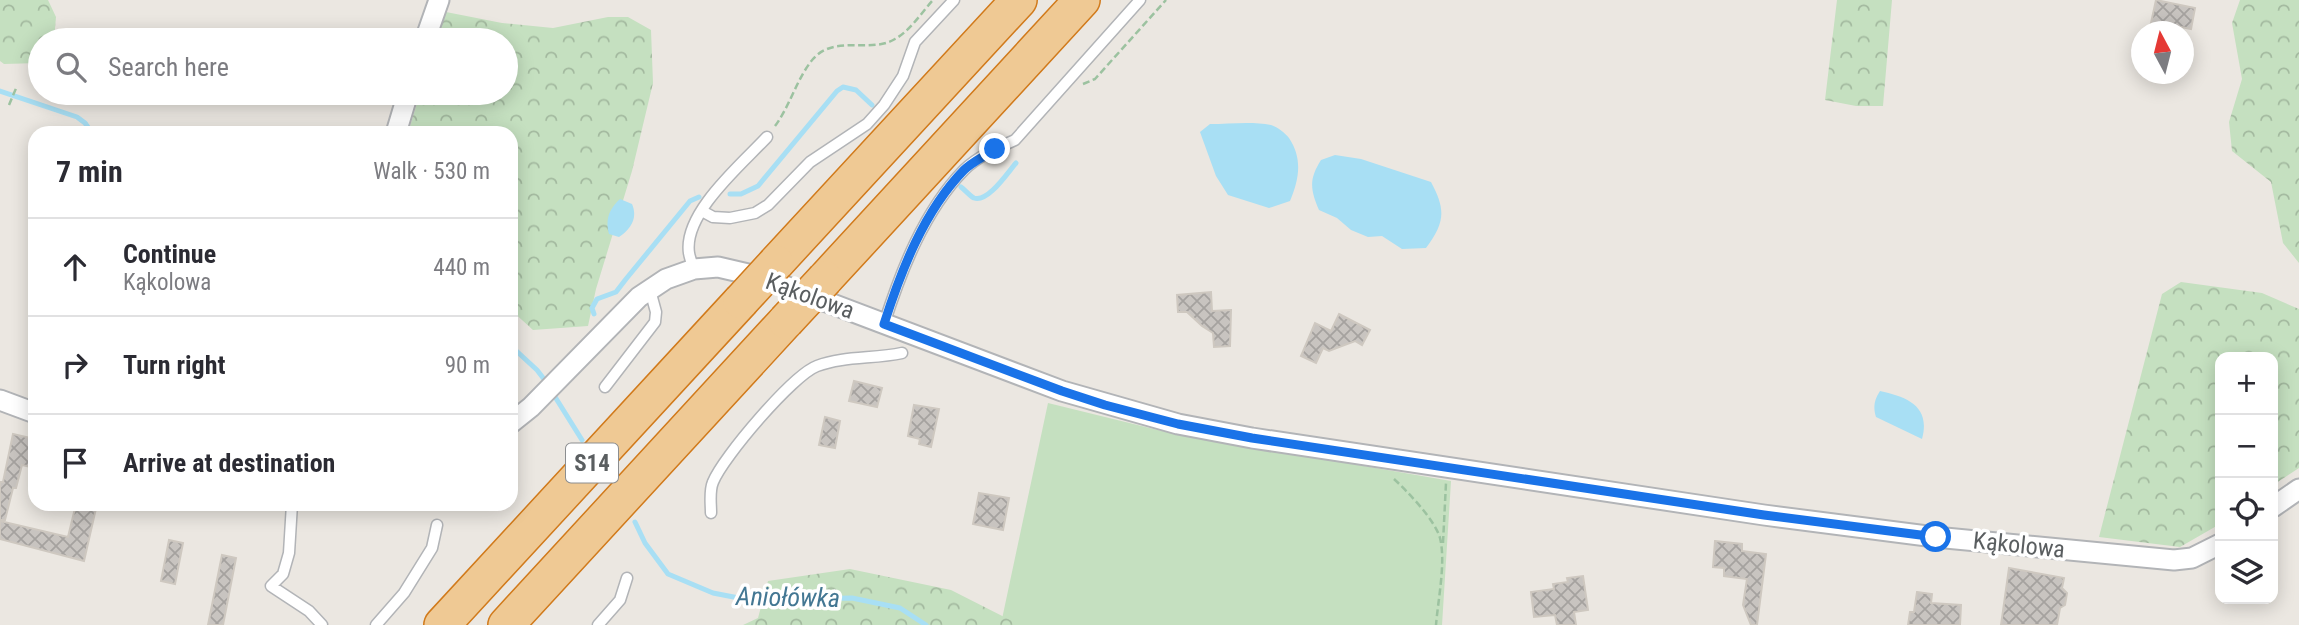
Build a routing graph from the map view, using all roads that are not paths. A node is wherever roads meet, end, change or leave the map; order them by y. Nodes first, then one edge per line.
1 (439, 0) edge
2 (954, 0) edge
3 (1018, 0) edge
4 (1082, 0) edge
5 (1140, 0) edge
6 (429, 28) edge
7 (404, 105) edge
8 (398, 126) edge
9 (767, 137) road end
10 (702, 211) junction
11 (694, 269) junction
12 (650, 290) junction
13 (884, 324) junction
14 (902, 353) dead end
15 (605, 387) dead end
16 (0, 400) edge
17 (28, 410) edge
18 (518, 417) edge
19 (2299, 489) edge
20 (2278, 504) edge
21 (292, 511) edge
22 (711, 513) dead end
23 (437, 525) dead end
24 (2215, 546) edge
25 (627, 578) dead end
26 (322, 625) edge
27 (376, 625) edge
28 (442, 625) edge
29 (506, 625) edge
30 (598, 625) edge

1 - 6 street
2 - 10 lane
3 - 28 highway, S14, bridge
4 - 29 highway, S14, bridge
5 - 13 lane
7 - 8 street
9 - 10 lane
10 - 11 lane
11 - 12 street, Kąkolowa
11 - 13 street, Kąkolowa
12 - 15 lane
12 - 18 street, Kąkolowa
13 - 24 street, Kąkolowa
14 - 22 lane
16 - 17 street
19 - 20 street
21 - 26 lane
23 - 27 lane
25 - 30 lane

